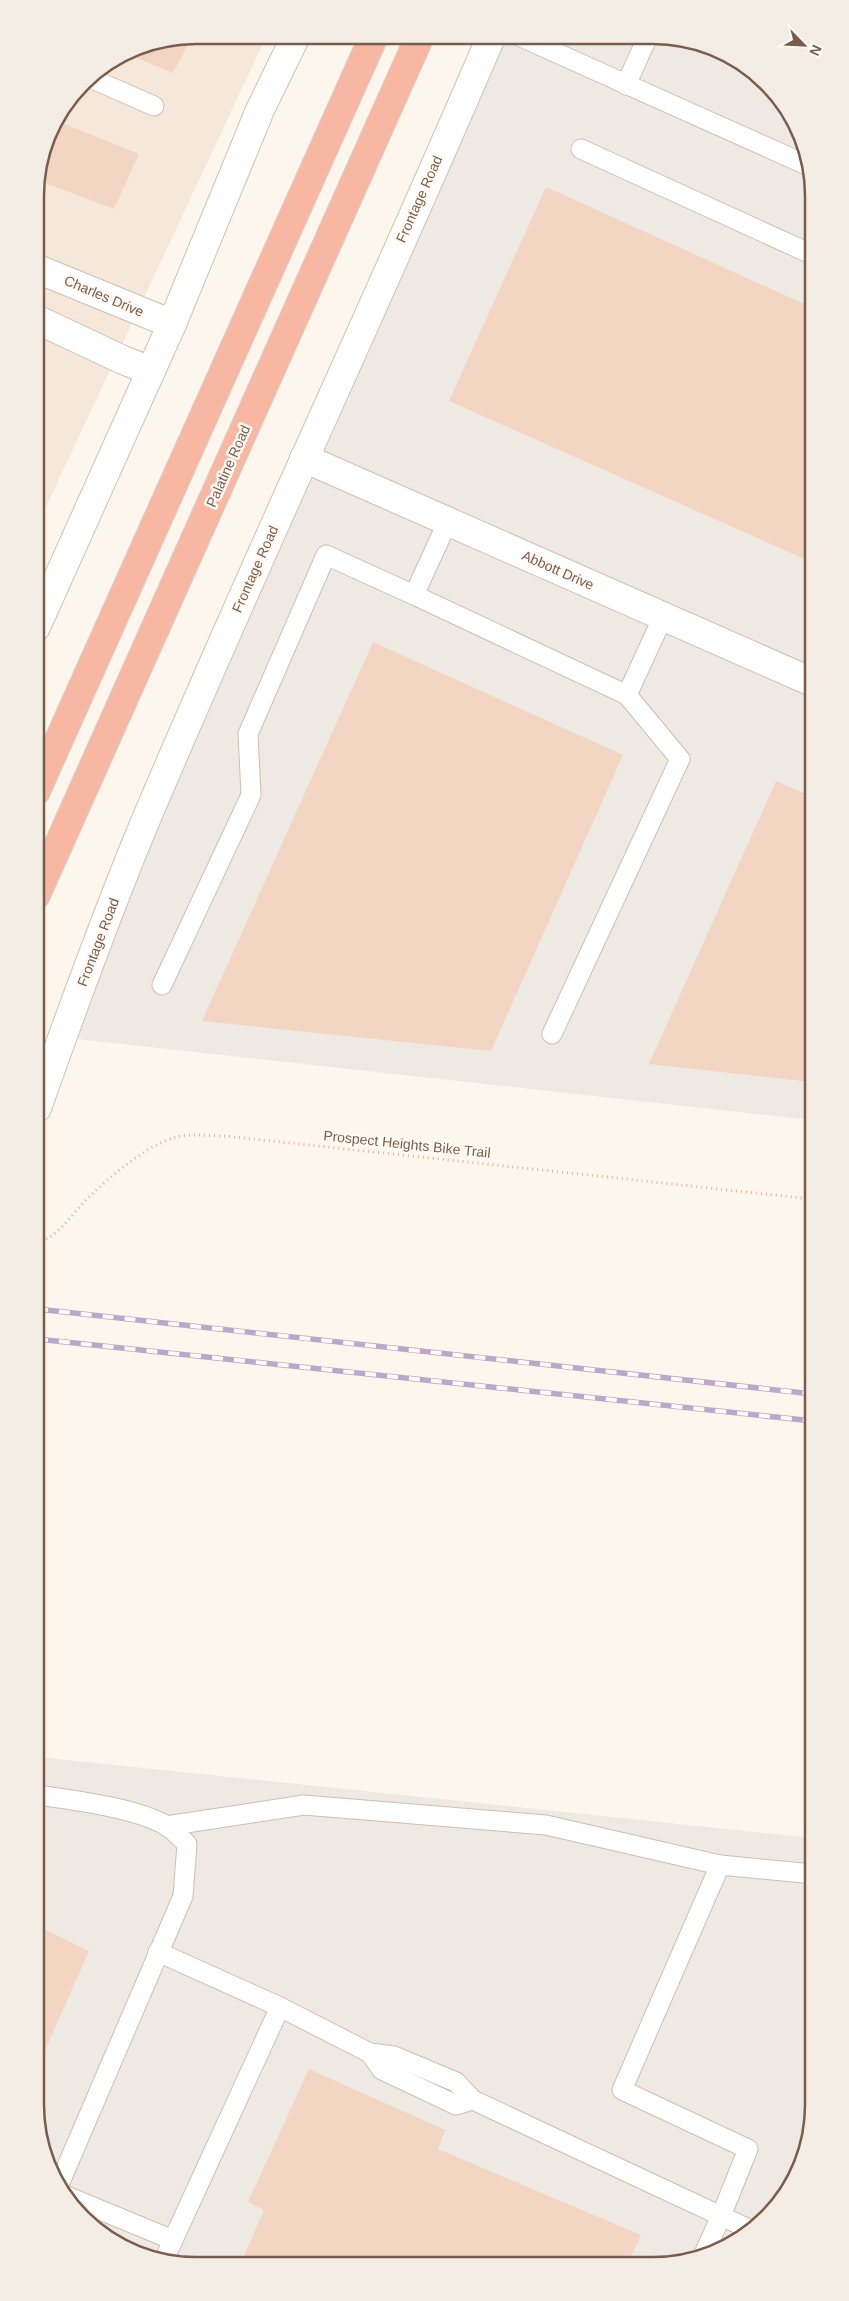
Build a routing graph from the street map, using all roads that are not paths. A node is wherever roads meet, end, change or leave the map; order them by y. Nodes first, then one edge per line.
1 (292, 44) edge
2 (370, 44) edge
3 (416, 44) edge
4 (488, 44) edge
5 (536, 44) edge
6 (644, 44) edge
7 (97, 81) edge
8 (626, 85) junction
9 (154, 106) dead end
10 (581, 149) dead end
11 (801, 163) edge
12 (805, 251) edge
13 (44, 271) edge
14 (44, 323) edge
15 (172, 324) junction
16 (151, 370) junction
17 (304, 458) junction
18 (448, 521) junction
19 (414, 594) junction
20 (44, 609) edge
21 (663, 616) junction
22 (805, 679) edge
23 (627, 695) junction
24 (44, 773) edge
25 (44, 877) edge
26 (162, 985) dead end
27 (552, 1034) dead end
28 (44, 1088) edge
29 (44, 1796) edge
30 (166, 1826) junction
31 (720, 1865) junction
32 (805, 1873) edge
33 (158, 1952) junction
34 (280, 2007) junction
35 (62, 2177) edge
36 (77, 2200) edge
37 (721, 2216) junction
38 (744, 2227) edge
39 (173, 2240) junction
40 (707, 2247) edge
41 (167, 2254) edge

1 - 15 street
2 - 24 highway
3 - 25 highway, Palatine Road
4 - 17 street, Frontage Road
5 - 8 lane
6 - 8 lane
7 - 9 lane
8 - 11 lane
10 - 12 lane
13 - 15 street, Charles Drive
14 - 16 street
15 - 16 street
16 - 20 street
17 - 18 street, Abbott Drive
17 - 28 street, Frontage Road
18 - 19 lane
18 - 21 street, Abbott Drive
19 - 23 lane
19 - 26 lane
21 - 22 street, Abbott Drive
21 - 23 lane
23 - 27 lane
29 - 30 lane
30 - 31 lane
30 - 33 lane
31 - 32 lane
31 - 37 lane
33 - 34 lane
33 - 35 lane
34 - 37 lane
34 - 39 lane
36 - 39 lane
37 - 38 lane
37 - 40 lane
39 - 41 lane

